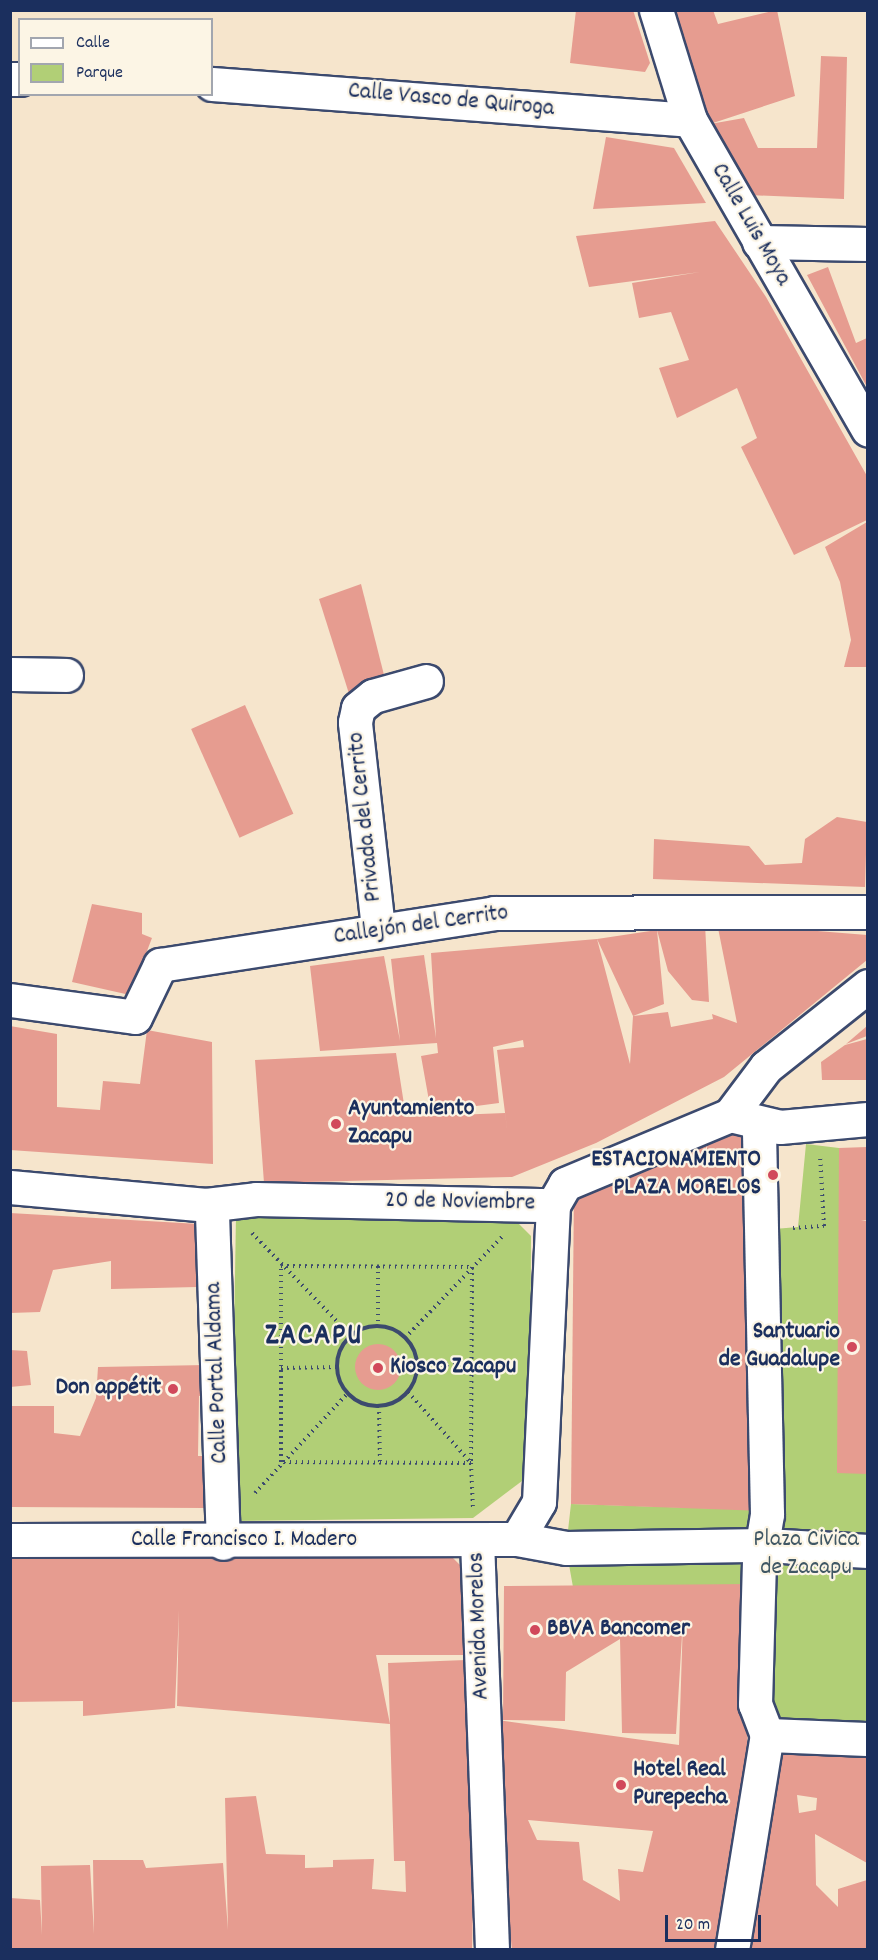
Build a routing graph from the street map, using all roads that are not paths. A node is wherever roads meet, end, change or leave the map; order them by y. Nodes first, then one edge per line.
1 (656, 10) edge
2 (213, 84) edge
3 (690, 120) junction
4 (759, 242) junction
5 (867, 244) edge
6 (867, 430) edge
7 (10, 674) edge
8 (66, 675) dead end
9 (426, 681) dead end
10 (867, 912) edge
11 (378, 928) junction
12 (867, 986) edge
13 (10, 1000) edge
14 (766, 1067) junction
15 (867, 1119) edge
16 (756, 1122) junction
17 (10, 1187) edge
18 (206, 1205) junction
19 (554, 1205) junction
20 (475, 1529) junction
21 (517, 1539) junction
22 (10, 1540) edge
23 (223, 1543) junction
24 (765, 1545) junction
25 (867, 1551) edge
26 (767, 1735) junction
27 (867, 1739) edge
28 (492, 1950) edge
29 (732, 1950) edge

1 - 3 street, Calle Luis Moya
2 - 3 street, Calle Vasco de Quiroga
3 - 4 street, Calle Luis Moya
4 - 5 street
4 - 6 street, Calle Luis Moya
7 - 8 street
9 - 11 street, Privada del Cerrito
10 - 11 street, Callejón del Cerrito
11 - 13 street, Callejón del Cerrito
12 - 14 street
14 - 16 street
14 - 16 street
15 - 16 street
16 - 19 street, 20 de Noviembre
16 - 24 street
17 - 18 street, 20 de Noviembre
18 - 19 street, 20 de Noviembre
18 - 23 street, Calle Portal Aldama
19 - 21 street, Avenida Morelos
20 - 21 street, Avenida Morelos
20 - 23 street, Calle Francisco I. Madero
20 - 28 street, Avenida Morelos
21 - 24 street
22 - 23 street, Calle Francisco I. Madero
24 - 25 street
24 - 26 street
26 - 27 street
26 - 29 street

